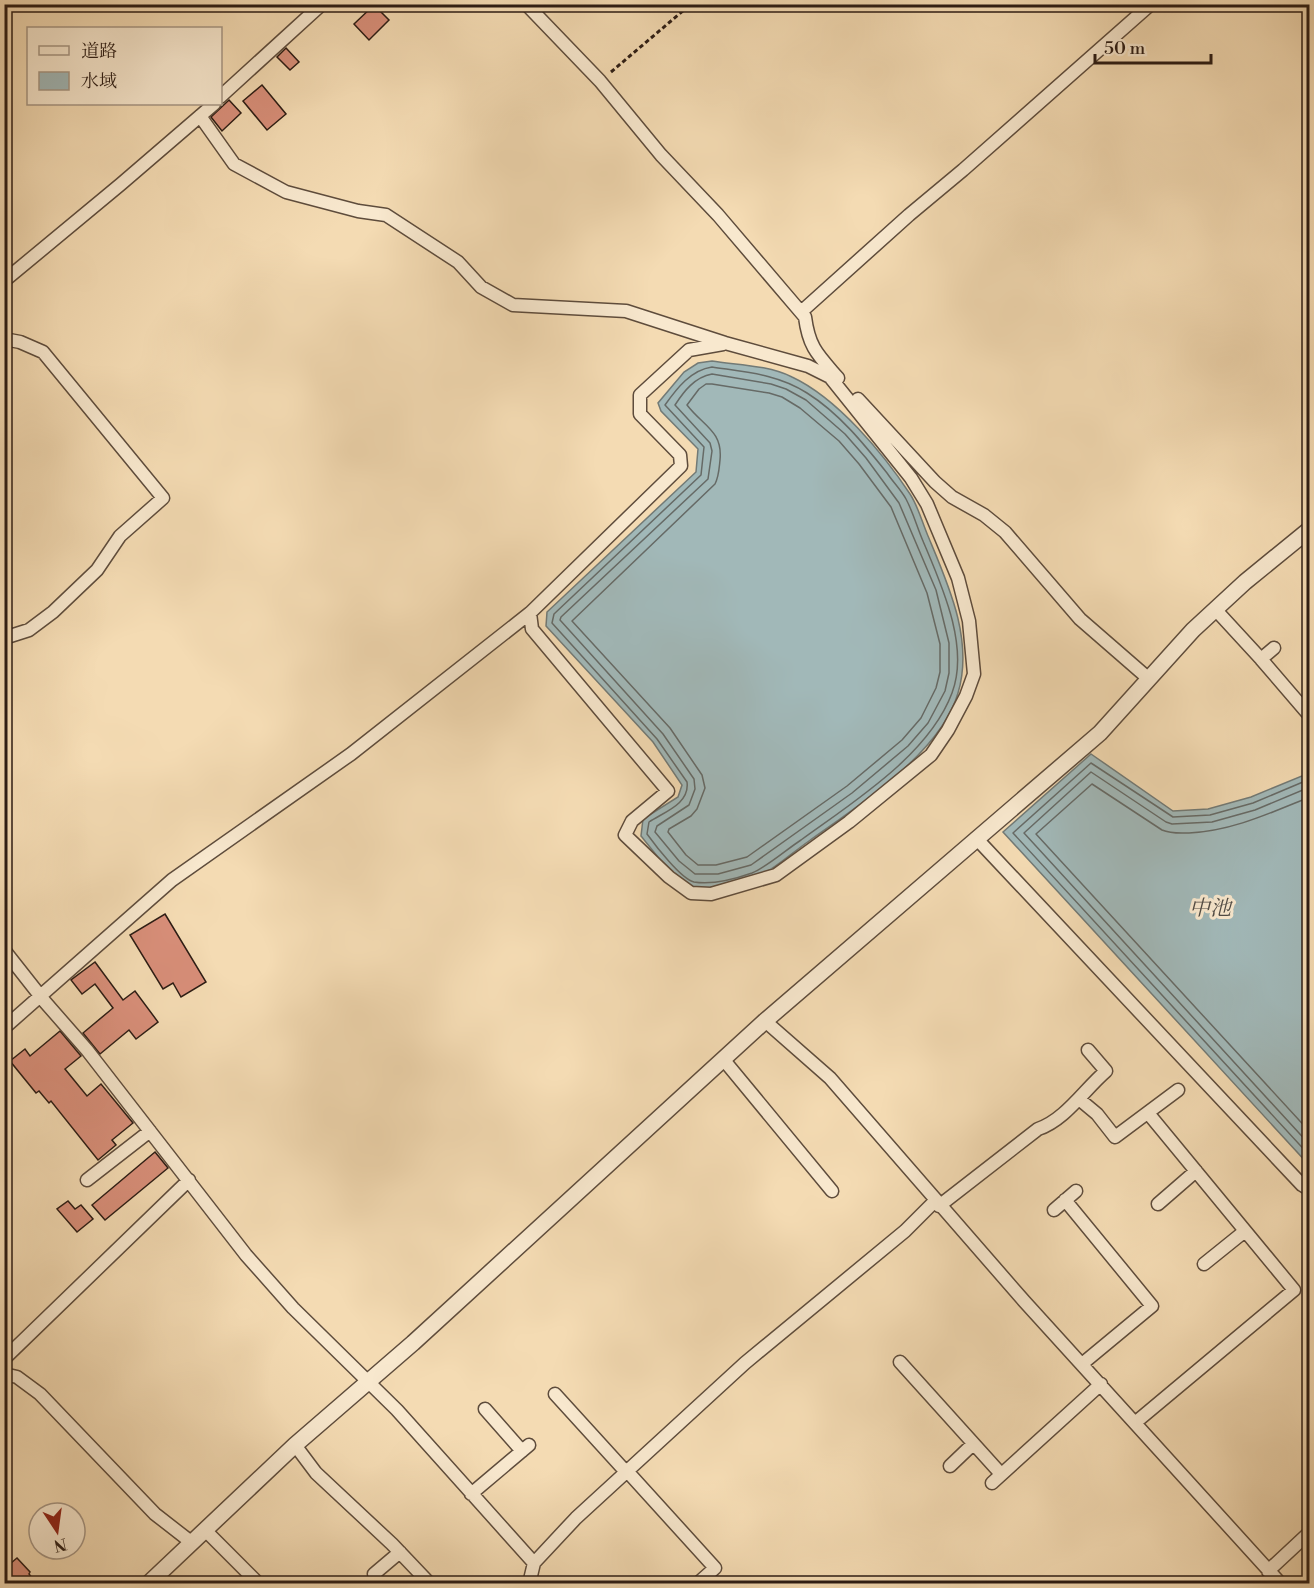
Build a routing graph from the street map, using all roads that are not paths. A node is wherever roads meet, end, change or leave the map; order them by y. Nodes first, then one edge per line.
1 (322, 4) edge
2 (526, 4) edge
3 (1151, 4) edge
4 (222, 95) edge
5 (213, 105) edge
6 (200, 116) junction
7 (4, 281) edge
8 (801, 312) junction
9 (4, 339) edge
10 (725, 343) junction
11 (1310, 529) edge
12 (1215, 609) junction
13 (530, 613) junction
14 (4, 638) edge
15 (1274, 648) dead end
16 (1261, 659) junction
17 (1149, 679) junction
18 (1308, 710) edge
19 (976, 838) junction
20 (4, 950) edge
21 (41, 997) junction
22 (765, 1021) junction
23 (4, 1028) edge
24 (1088, 1050) dead end
25 (723, 1059) junction
26 (1178, 1090) dead end
27 (1079, 1099) junction
28 (1148, 1113) junction
29 (150, 1131) junction
30 (1196, 1171) junction
31 (87, 1180) dead end
32 (189, 1180) junction
33 (1310, 1190) edge
34 (832, 1191) dead end
35 (1076, 1191) dead end
36 (1065, 1200) junction
37 (938, 1203) junction
38 (1158, 1204) dead end
39 (1054, 1210) dead end
40 (1245, 1231) junction
41 (1204, 1264) dead end
42 (4, 1359) edge
43 (900, 1362) dead end
44 (1082, 1364) junction
45 (4, 1374) edge
46 (369, 1382) junction
47 (1101, 1384) junction
48 (555, 1394) dead end
49 (485, 1408) dead end
50 (1136, 1422) junction
51 (973, 1444) junction
52 (295, 1445) junction
53 (950, 1466) dead end
54 (626, 1472) junction
55 (471, 1494) junction
56 (205, 1530) junction
57 (1310, 1532) edge
58 (191, 1542) junction
59 (400, 1552) junction
60 (534, 1563) junction
61 (374, 1574) dead end
62 (1274, 1579) edge
63 (148, 1584) edge
64 (259, 1584) edge
65 (430, 1584) edge
66 (529, 1584) edge
67 (697, 1584) edge

1 - 4 street
2 - 8 street
3 - 8 street
5 - 6 street
6 - 7 street
6 - 10 street
8 - 17 street
9 - 14 street
10 - 13 street
10 - 13 street
11 - 12 street
12 - 16 street
12 - 17 street
13 - 21 street
15 - 16 street
16 - 18 street
17 - 19 street
19 - 22 street
19 - 33 street
20 - 21 street
21 - 23 street
21 - 29 street
22 - 25 street
22 - 37 street
24 - 27 street
25 - 34 street
25 - 46 street
26 - 28 street
27 - 28 street
27 - 37 street
28 - 30 street
29 - 31 street
29 - 32 street
30 - 38 street
30 - 40 street
32 - 42 street
32 - 46 street
35 - 36 street
36 - 39 street
36 - 44 street
37 - 44 street
37 - 54 street
40 - 41 street
40 - 50 street
43 - 51 street
44 - 47 street
45 - 58 street
46 - 52 street
46 - 55 street
47 - 50 street
47 - 51 street
48 - 54 street
49 - 55 street
50 - 62 street
51 - 53 street
52 - 56 street
52 - 59 street
54 - 60 street
54 - 67 street
55 - 60 street
56 - 58 street
56 - 64 street
57 - 62 street
58 - 63 street
59 - 61 street
59 - 65 street
60 - 66 street

